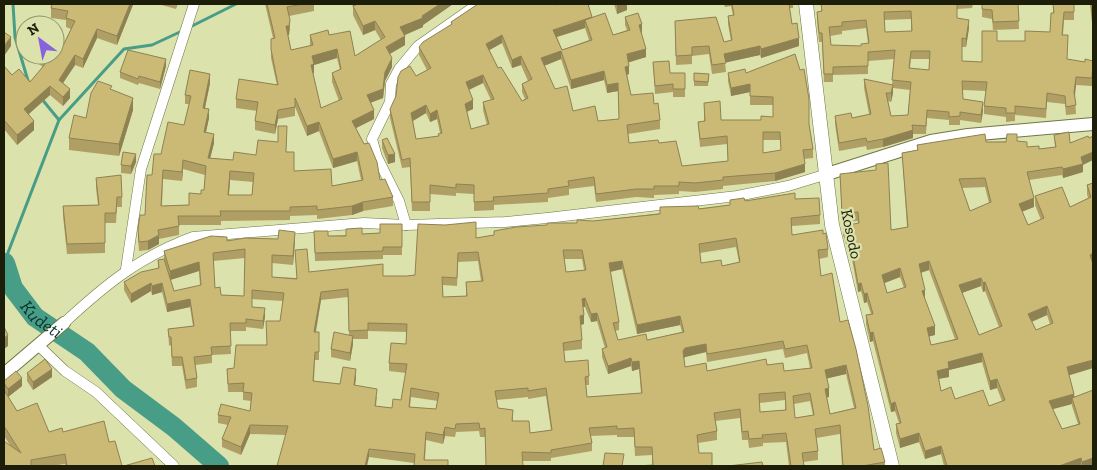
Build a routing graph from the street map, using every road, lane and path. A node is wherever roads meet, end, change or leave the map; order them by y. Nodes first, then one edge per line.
1 (194, 4) edge
2 (478, 4) edge
3 (806, 4) edge
4 (1093, 124) edge
5 (824, 175) junction
6 (406, 226) junction
7 (126, 269) junction
8 (64, 323) joint
9 (43, 341) junction
10 (4, 374) edge
11 (174, 466) edge
12 (892, 466) edge

1 - 7 street
2 - 6 street
3 - 5 main road, Kosodo
4 - 5 street
5 - 6 street
5 - 12 main road, Kosodo
6 - 7 street
7 - 8 street
8 - 9 street
9 - 10 street
9 - 11 street

